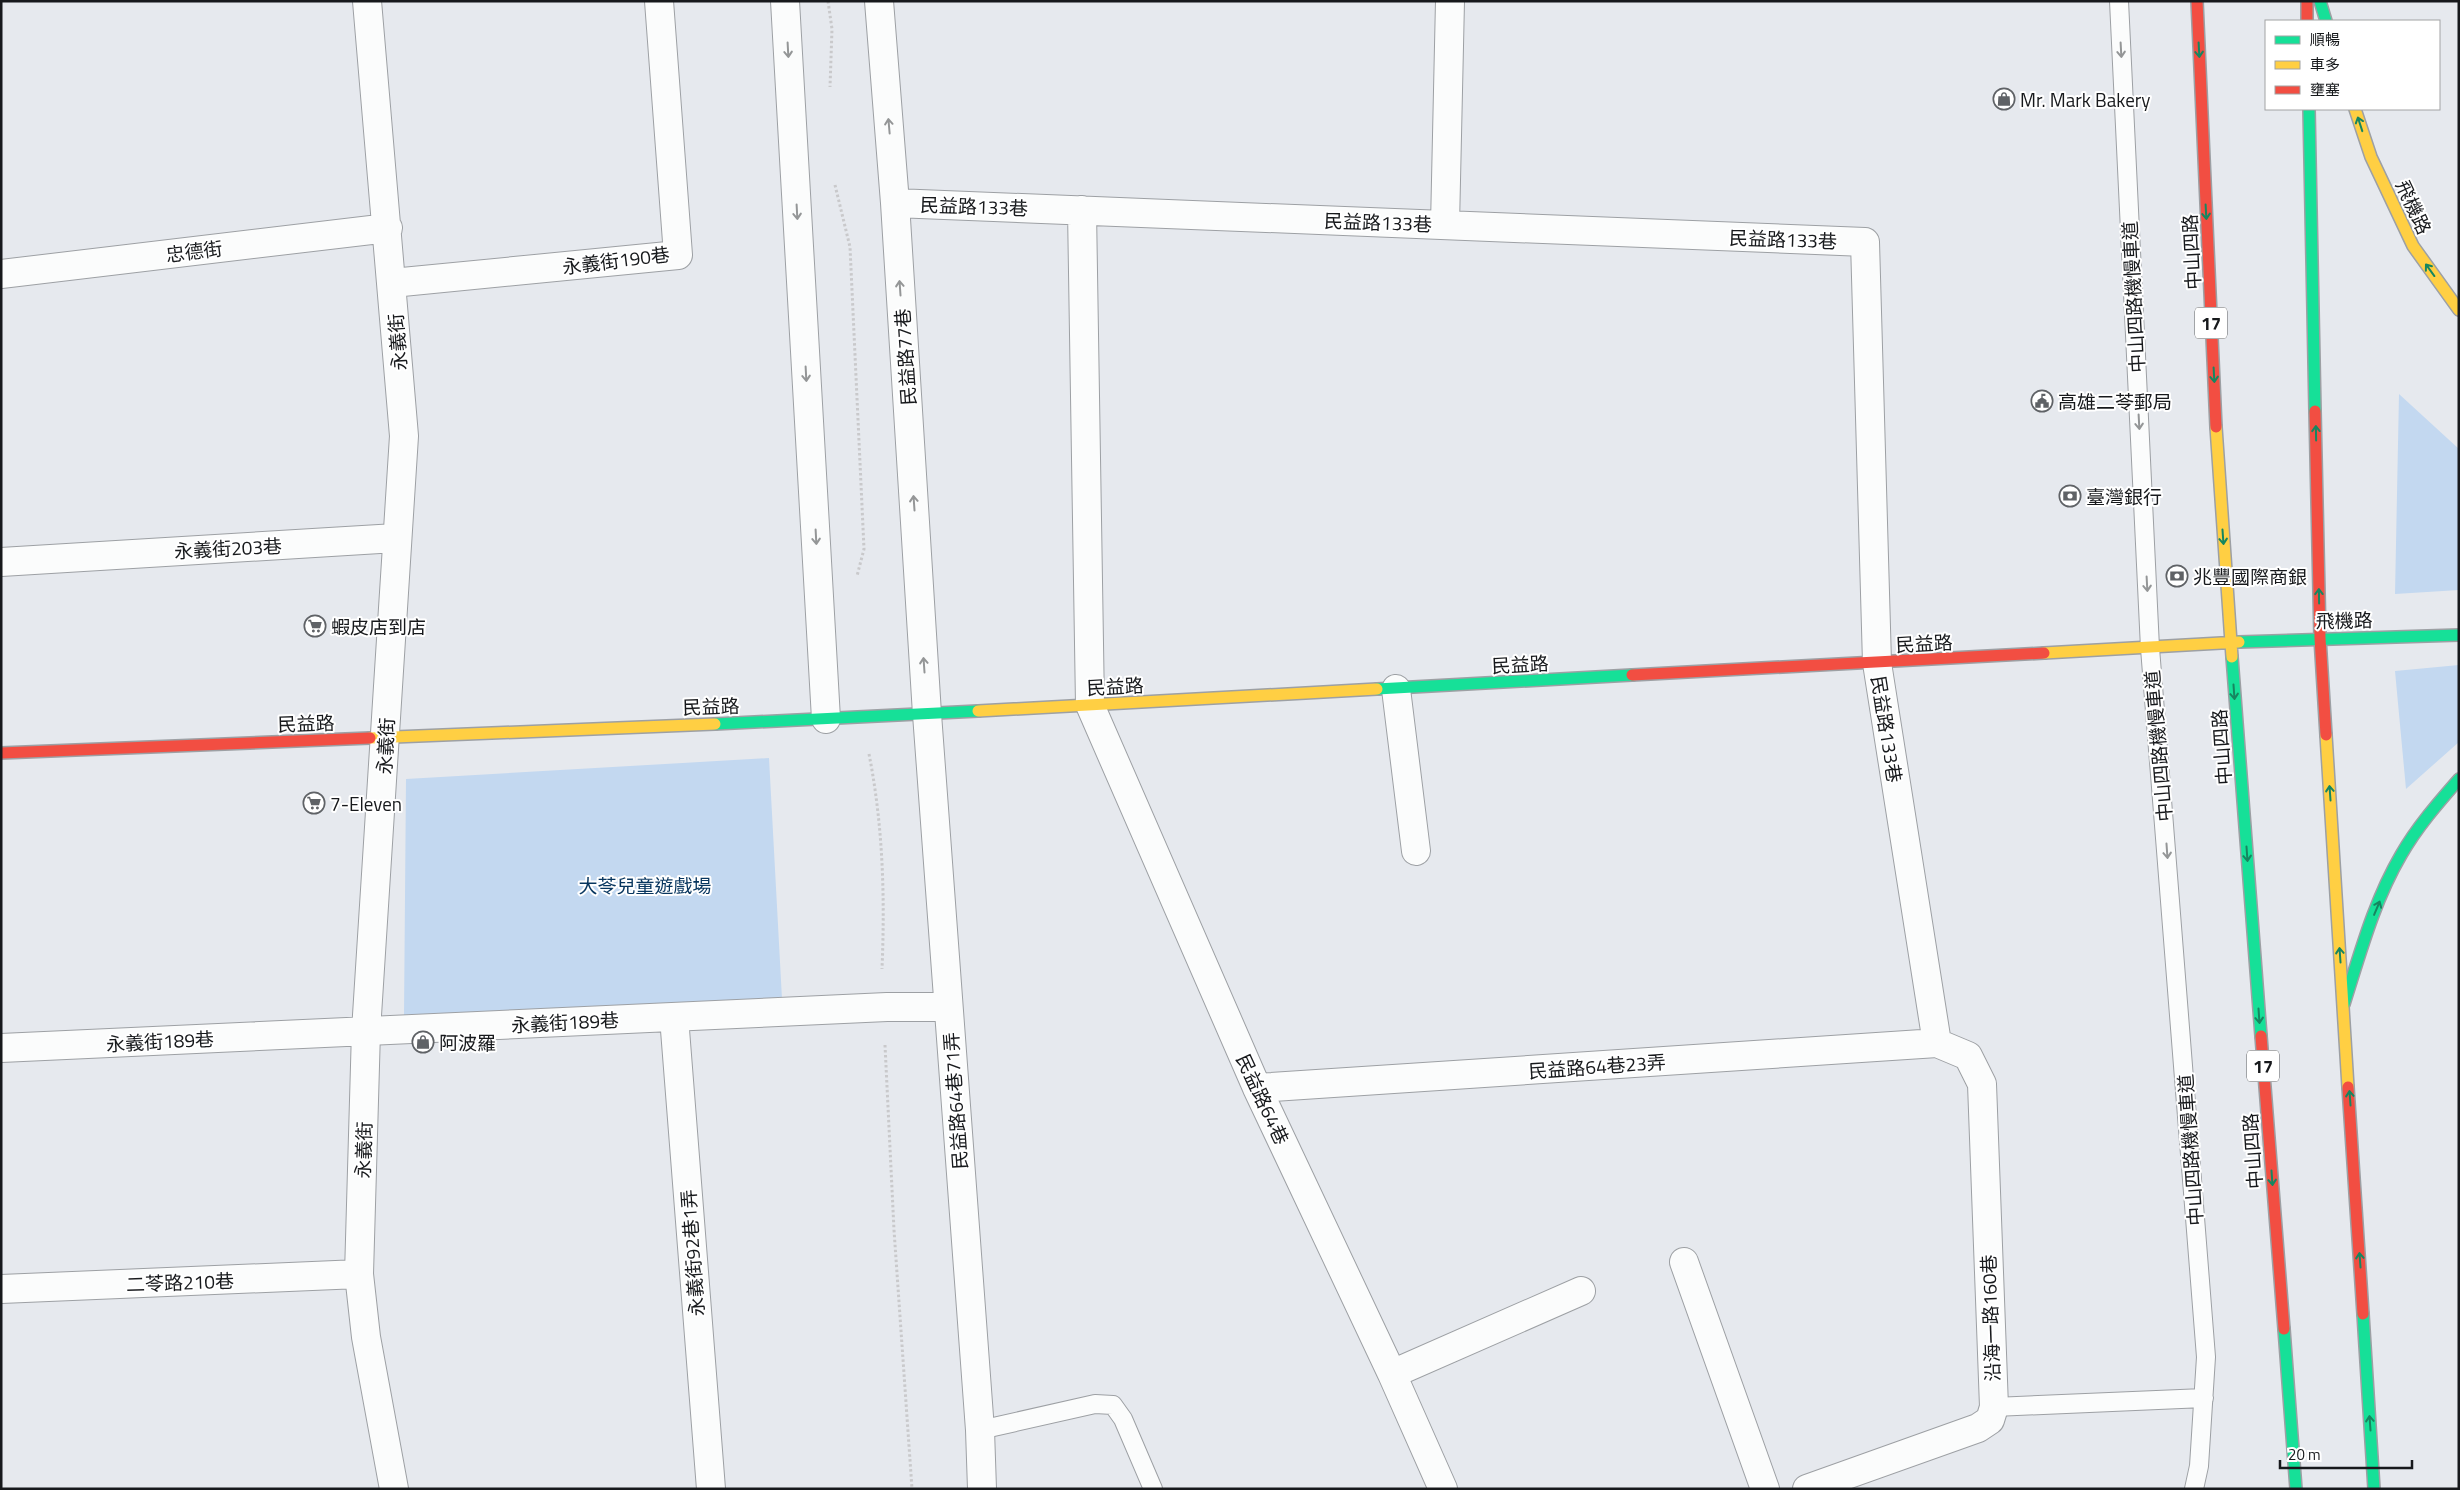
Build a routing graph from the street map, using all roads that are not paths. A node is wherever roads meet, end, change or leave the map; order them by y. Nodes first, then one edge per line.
1 (367, 1) edge
2 (659, 1) edge
3 (785, 1) edge
4 (879, 1) edge
5 (1450, 1) edge
6 (2119, 1) edge
7 (2197, 1) edge
8 (2307, 1) edge
9 (2320, 1) edge
10 (2307, 20) edge
11 (2326, 20) edge
12 (2309, 110) edge
13 (2355, 110) edge
14 (895, 203) junction
15 (1082, 210) junction
16 (1445, 225) junction
17 (388, 228) junction
18 (1, 274) edge
19 (392, 283) junction
20 (2459, 310) edge
21 (396, 538) junction
22 (1, 562) edge
23 (2459, 636) edge
24 (2320, 638) junction
25 (2230, 644) junction
26 (2150, 648) junction
27 (1877, 663) junction
28 (1396, 688) junction
29 (1090, 705) junction
30 (927, 714) junction
31 (826, 719) junction
32 (386, 737) junction
33 (1, 754) edge
34 (2459, 779) edge
35 (1416, 851) dead end
36 (2344, 1004) junction
37 (948, 1007) junction
38 (674, 1017) junction
39 (366, 1031) junction
40 (1937, 1043) junction
41 (1, 1048) edge
42 (1257, 1088) junction
43 (1684, 1262) dead end
44 (359, 1274) junction
45 (1, 1289) edge
46 (1580, 1291) dead end
47 (1392, 1374) junction
48 (2204, 1398) junction
49 (1994, 1406) junction
50 (980, 1430) junction
51 (394, 1489) edge
52 (711, 1489) edge
53 (982, 1489) edge
54 (1153, 1489) edge
55 (1444, 1489) edge
56 (1765, 1489) edge
57 (1806, 1489) edge
58 (2194, 1489) edge
59 (2296, 1489) edge
60 (2374, 1489) edge

1 - 17 street, 永義街
2 - 19 street, 永義街190巷
3 -> 31 street
14 -> 4 street, 民益路77巷
5 - 16 street
6 -> 26 lane, 中山四路機慢車道
7 -> 25 street, 中山四路 / 17
8 - 10 street
9 - 11 street
24 -> 12 street
20 -> 13 street, 飛機路
14 - 15 street, 民益路133巷
30 -> 14 street, 民益路77巷
15 - 16 street, 民益路133巷
15 - 29 street
16 - 27 street, 民益路133巷
17 - 18 street, 忠德街
17 - 19 street, 永義街
19 - 21 street, 永義街
21 - 22 street, 永義街203巷
21 - 32 street, 永義街
23 - 24 street, 飛機路
24 - 25 street, 飛機路
36 -> 24 street
25 - 26 street, 民益路
25 -> 59 street, 中山四路 / 17
26 - 27 street, 民益路
26 -> 48 lane, 中山四路機慢車道
27 - 28 street, 民益路
27 - 40 street, 民益路133巷
28 - 29 street, 民益路
28 - 35 street
29 - 30 street, 民益路
29 - 42 street, 民益路64巷
30 - 31 street, 民益路
30 - 37 street, 民益路64巷71弄
31 - 32 street, 民益路
32 - 33 street, 民益路
32 - 39 street, 永義街
36 -> 34 street
60 -> 36 street
37 - 38 street, 永義街189巷
37 - 50 street, 民益路64巷71弄
38 - 39 street, 永義街189巷
38 - 52 street, 永義街92巷1弄
39 - 41 street, 永義街189巷
39 - 44 street, 永義街
40 - 42 street, 民益路64巷23弄
40 - 49 street, 沿海一路160巷
42 - 47 street, 民益路64巷
43 - 56 street
44 - 45 street, 二苓路210巷
44 - 51 street, 永義街
46 - 47 street
47 - 55 street, 民益路64巷
48 - 49 lane
48 - 58 lane, 中山四路機慢車道
49 - 57 street, 沿海一路160巷
50 - 53 street, 民益路64巷71弄
50 - 54 lane

